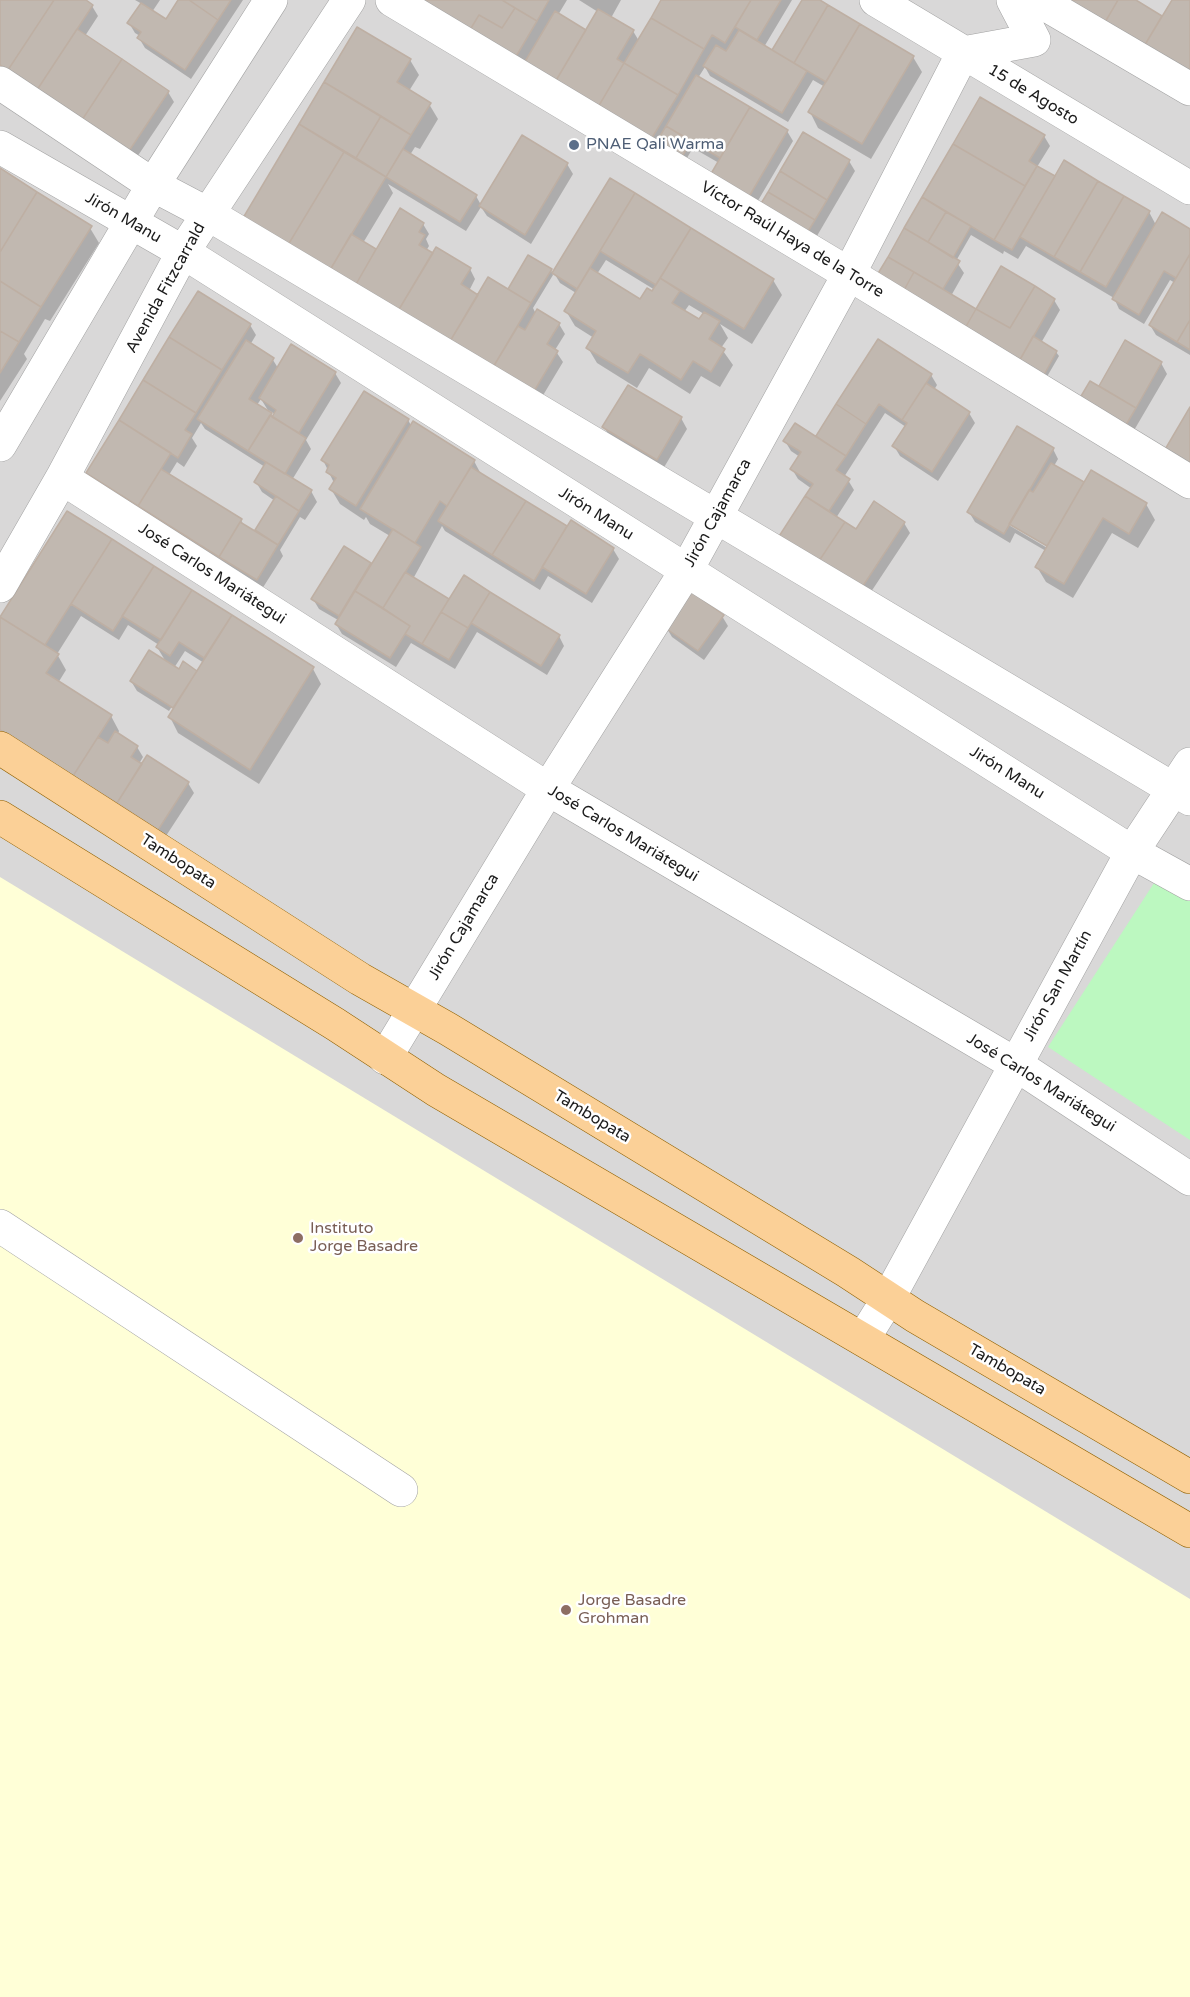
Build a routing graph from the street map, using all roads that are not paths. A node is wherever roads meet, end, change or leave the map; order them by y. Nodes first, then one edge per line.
1 (271, 0) edge
2 (349, 0) edge
3 (392, 0) edge
4 (876, 0) edge
5 (1013, 0) edge
6 (1038, 0) edge
7 (963, 53) junction
8 (0, 83) edge
9 (1190, 89) edge
10 (0, 147) edge
11 (153, 185) junction
12 (1190, 188) edge
13 (208, 214) junction
14 (130, 223) junction
15 (183, 252) junction
16 (849, 274) junction
17 (0, 446) edge
18 (63, 478) junction
19 (1190, 482) edge
20 (716, 516) junction
21 (686, 571) junction
22 (0, 586) edge
23 (0, 748) edge
24 (1184, 784) edge
25 (548, 789) junction
26 (0, 817) edge
27 (1132, 852) junction
28 (1190, 884) edge
29 (413, 1010) junction
30 (385, 1058) junction
31 (1015, 1064) junction
32 (1190, 1179) edge
33 (0, 1226) edge
34 (888, 1299) junction
35 (863, 1338) junction
36 (1190, 1477) edge
37 (401, 1490) dead end
38 (1190, 1531) edge

1 - 11 street
2 - 13 street, Avenida Fitzcarrald
3 - 16 street, Víctor Raúl Haya de la Torre
4 - 7 street, 15 de Agosto
5 - 7 street
6 - 9 street
7 - 12 street, 15 de Agosto
7 - 16 street, Jirón Cajamarca
8 - 11 street
10 - 14 street, Jirón Manu
11 - 13 street
11 - 14 street
13 - 15 street, Avenida Fitzcarrald
13 - 20 street
14 - 15 street, Jirón Manu
14 - 17 street
15 - 18 street, Avenida Fitzcarrald
15 - 21 street, Jirón Manu
16 - 19 street, Víctor Raúl Haya de la Torre
16 - 20 street, Jirón Cajamarca
18 - 22 street, Avenida Fitzcarrald
18 - 25 street, José Carlos Mariátegui
20 - 21 street, Jirón Cajamarca
20 - 24 street
21 - 25 street, Jirón Cajamarca
21 - 27 street, Jirón Manu
23 - 29 main road, Tambopata
24 - 27 street, Jirón San Martín
25 - 29 street, Jirón Cajamarca
25 - 31 street, José Carlos Mariátegui
26 - 30 main road
27 - 28 street, Jirón Manu
27 - 31 street, Jirón San Martín
29 - 30 street, Jirón Cajamarca
29 - 34 main road, Tambopata
30 - 35 main road
31 - 32 street, José Carlos Mariátegui
31 - 34 street, Jirón San Martín
33 - 37 street
34 - 35 street, Jirón San Martín
34 - 36 main road, Tambopata
35 - 38 main road

